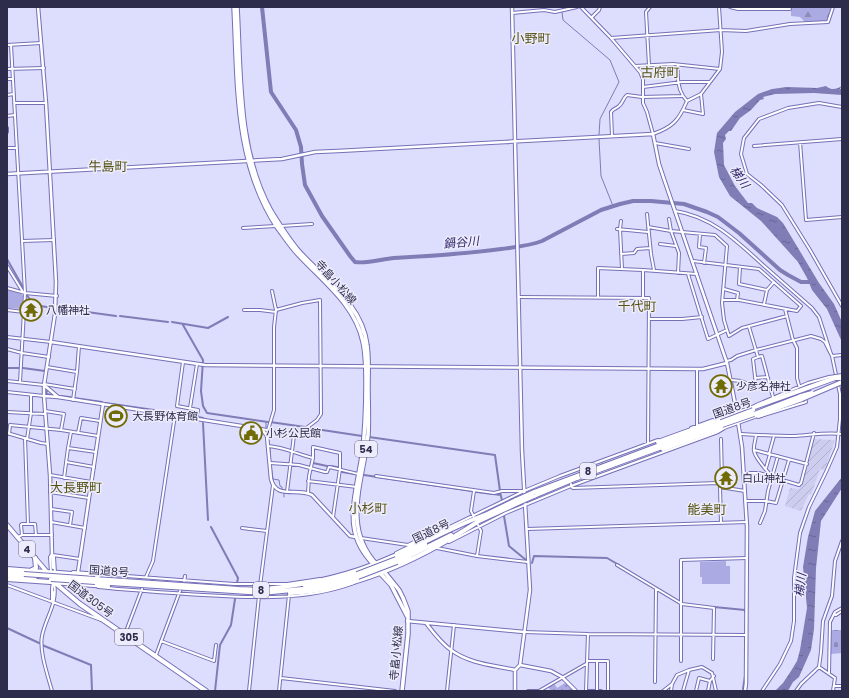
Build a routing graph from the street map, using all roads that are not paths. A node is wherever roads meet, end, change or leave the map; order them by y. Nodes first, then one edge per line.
1 (38, 7) edge
2 (234, 7) edge
3 (237, 7) edge
4 (512, 7) edge
5 (577, 7) edge
6 (582, 7) edge
7 (600, 7) edge
8 (650, 7) edge
9 (719, 7) edge
10 (730, 7) edge
11 (833, 7) edge
12 (546, 9) edge
13 (790, 9) dead end
14 (512, 13) junction
15 (592, 17) junction
16 (721, 30) junction
17 (647, 35) junction
18 (611, 38) junction
19 (41, 43) junction
20 (7, 45) edge
21 (11, 45) junction
22 (649, 65) junction
23 (678, 65) junction
24 (634, 66) junction
25 (44, 68) junction
26 (7, 69) edge
27 (12, 69) junction
28 (720, 69) junction
29 (7, 79) edge
30 (12, 79) junction
31 (643, 79) junction
32 (679, 82) junction
33 (710, 82) junction
34 (644, 87) junction
35 (14, 94) junction
36 (701, 94) junction
37 (7, 95) edge
38 (682, 96) junction
39 (642, 97) junction
40 (687, 101) junction
41 (14, 103) junction
42 (46, 103) junction
43 (842, 108) edge
44 (683, 110) junction
45 (15, 115) junction
46 (7, 116) edge
47 (7, 128) edge
48 (7, 132) edge
49 (653, 134) junction
50 (612, 136) junction
51 (842, 139) edge
52 (515, 141) junction
53 (800, 142) junction
54 (655, 143) junction
55 (754, 146) dead end
56 (7, 148) edge
57 (17, 148) junction
58 (689, 149) dead end
59 (249, 160) junction
60 (50, 172) junction
61 (18, 173) junction
62 (7, 174) edge
63 (675, 211) junction
64 (647, 214) dead end
65 (842, 217) edge
66 (669, 220) dead end
67 (621, 221) dead end
68 (312, 224) dead end
69 (279, 226) junction
70 (648, 227) junction
71 (244, 228) dead end
72 (617, 229) dead end
73 (620, 229) junction
74 (671, 231) junction
75 (648, 232) junction
76 (682, 232) junction
77 (700, 234) junction
78 (54, 240) junction
79 (22, 241) junction
80 (660, 244) dead end
81 (676, 246) junction
82 (650, 248) junction
83 (621, 254) junction
84 (693, 262) junction
85 (704, 263) junction
86 (726, 265) junction
87 (7, 266) edge
88 (740, 267) junction
89 (622, 269) junction
90 (643, 270) junction
91 (654, 270) junction
92 (678, 273) junction
93 (688, 274) junction
94 (697, 274) junction
95 (774, 282) junction
96 (7, 288) edge
97 (724, 289) junction
98 (767, 290) junction
99 (272, 291) dead end
100 (24, 292) junction
101 (56, 296) junction
102 (519, 297) junction
103 (598, 298) junction
104 (643, 298) junction
105 (722, 300) junction
106 (737, 300) junction
107 (764, 304) junction
108 (842, 306) edge
109 (785, 309) junction
110 (7, 310) edge
111 (244, 310) dead end
112 (276, 311) junction
113 (24, 312) junction
114 (787, 316) junction
115 (702, 317) junction
116 (649, 319) junction
117 (750, 327) junction
118 (727, 330) junction
119 (718, 334) junction
120 (7, 336) edge
121 (24, 338) junction
122 (793, 340) junction
123 (51, 342) junction
124 (79, 346) junction
125 (7, 349) edge
126 (756, 350) junction
127 (22, 353) junction
128 (842, 355) edge
129 (832, 356) junction
130 (49, 357) junction
131 (758, 357) junction
132 (183, 362) junction
133 (727, 362) junction
134 (197, 364) junction
135 (273, 365) junction
136 (320, 366) junction
137 (47, 367) junction
138 (367, 367) junction
139 (520, 367) junction
140 (649, 369) junction
141 (697, 369) junction
142 (77, 372) junction
143 (842, 375) edge
144 (768, 377) junction
145 (755, 378) junction
146 (842, 378) edge
147 (731, 380) junction
148 (7, 381) edge
149 (20, 382) junction
150 (842, 382) edge
151 (44, 384) junction
152 (769, 384) junction
153 (756, 385) junction
154 (75, 389) junction
155 (7, 392) edge
156 (801, 394) junction
157 (31, 395) junction
158 (44, 396) junction
159 (58, 397) junction
160 (773, 397) junction
161 (72, 400) junction
162 (103, 404) junction
163 (190, 408) junction
164 (748, 409) junction
165 (7, 412) edge
166 (45, 412) junction
167 (31, 413) junction
168 (737, 413) junction
169 (753, 414) junction
170 (175, 415) junction
171 (196, 419) junction
172 (100, 421) junction
173 (721, 422) junction
174 (738, 422) junction
175 (697, 426) junction
176 (728, 426) junction
177 (29, 427) junction
178 (47, 429) junction
179 (261, 429) junction
180 (62, 430) junction
181 (268, 430) junction
182 (71, 432) junction
183 (8, 433) edge
184 (78, 433) junction
185 (741, 434) junction
186 (814, 434) junction
187 (840, 434) edge
188 (294, 435) junction
189 (756, 435) junction
190 (98, 436) junction
191 (774, 436) junction
192 (26, 439) junction
193 (721, 439) dead end
194 (48, 444) junction
195 (268, 446) junction
196 (68, 448) junction
197 (650, 448) junction
198 (291, 450) junction
199 (754, 450) junction
200 (96, 452) junction
201 (643, 453) junction
202 (769, 454) junction
203 (778, 456) junction
204 (312, 458) junction
205 (789, 460) junction
206 (66, 462) junction
207 (270, 463) junction
208 (289, 464) junction
209 (807, 464) junction
210 (94, 467) junction
211 (310, 468) junction
212 (766, 468) junction
213 (340, 469) junction
214 (744, 473) junction
215 (359, 474) junction
216 (50, 475) junction
217 (376, 476) dead end
218 (64, 478) junction
219 (773, 478) junction
220 (308, 481) junction
221 (783, 481) junction
222 (91, 482) junction
223 (273, 485) junction
224 (338, 485) junction
225 (571, 485) junction
226 (720, 486) junction
227 (357, 487) junction
228 (474, 491) junction
229 (524, 491) junction
230 (745, 491) junction
231 (50, 492) junction
232 (287, 492) junction
233 (308, 493) junction
234 (534, 494) junction
235 (89, 498) junction
236 (746, 501) junction
237 (766, 501) junction
238 (516, 502) junction
239 (525, 505) junction
240 (51, 509) junction
241 (487, 514) junction
242 (473, 516) junction
243 (333, 517) junction
244 (51, 522) junction
245 (747, 522) junction
246 (722, 523) junction
247 (760, 523) dead end
248 (28, 524) junction
249 (479, 524) junction
250 (7, 525) edge
251 (70, 525) junction
252 (84, 528) junction
253 (242, 528) dead end
254 (527, 529) junction
255 (267, 531) junction
256 (36, 535) junction
257 (52, 535) junction
258 (20, 536) junction
259 (431, 536) junction
260 (358, 538) junction
261 (842, 541) edge
262 (842, 547) edge
263 (437, 548) junction
264 (839, 549) junction
265 (52, 554) junction
266 (477, 556) junction
267 (35, 558) junction
268 (747, 558) junction
269 (80, 559) junction
270 (387, 559) junction
271 (398, 561) junction
272 (528, 562) junction
273 (374, 564) junction
274 (617, 565) dead end
275 (7, 570) edge
276 (51, 571) junction
277 (78, 572) junction
278 (382, 572) junction
279 (26, 573) junction
280 (62, 573) junction
281 (356, 574) junction
282 (7, 575) edge
283 (185, 576) dead end
284 (369, 576) junction
285 (146, 578) junction
286 (7, 580) edge
287 (95, 580) junction
288 (184, 581) junction
289 (54, 582) junction
290 (70, 583) junction
291 (162, 583) junction
292 (78, 584) junction
293 (7, 585) edge
294 (166, 587) junction
295 (656, 589) junction
296 (141, 590) junction
297 (260, 591) junction
298 (53, 592) dead end
299 (179, 592) junction
300 (66, 593) junction
301 (290, 595) junction
302 (53, 602) junction
303 (682, 604) junction
304 (842, 610) edge
305 (407, 621) junction
306 (107, 622) junction
307 (425, 622) junction
308 (454, 625) junction
309 (524, 632) junction
310 (125, 634) junction
311 (588, 634) junction
312 (656, 634) junction
313 (681, 634) junction
314 (713, 634) junction
315 (746, 635) junction
316 (161, 641) junction
317 (216, 646) dead end
318 (451, 651) junction
319 (156, 656) junction
320 (713, 659) dead end
321 (681, 660) dead end
322 (597, 661) junction
323 (587, 663) junction
324 (520, 666) junction
325 (819, 667) junction
326 (515, 670) junction
327 (689, 670) junction
328 (829, 673) junction
329 (714, 676) junction
330 (562, 677) junction
331 (281, 678) junction
332 (710, 681) junction
333 (655, 682) dead end
334 (672, 684) junction
335 (834, 686) junction
336 (842, 686) edge
337 (52, 691) edge
338 (206, 691) edge
339 (248, 691) edge
340 (279, 691) edge
341 (395, 691) edge
342 (402, 691) edge
343 (447, 691) edge
344 (515, 691) edge
345 (528, 691) edge
346 (539, 691) edge
347 (576, 691) edge
348 (586, 691) edge
349 (597, 691) edge
350 (601, 691) edge
351 (608, 691) edge
352 (663, 691) edge
353 (671, 691) edge
354 (684, 691) edge
355 (696, 691) edge
356 (708, 691) edge
357 (716, 691) edge
358 (745, 691) edge
359 (762, 691) edge
360 (797, 691) edge
361 (833, 691) edge

1 - 19 street
2 - 59 main road, 寺畠小松線 / 54
3 - 59 main road, 寺畠小松線 / 54
4 - 14 street
5 - 12 street
6 - 15 street
7 - 15 street
8 - 17 street
9 - 16 street
10 - 13 street
11 - 16 street
12 - 14 street
14 - 52 street
15 - 18 street
16 - 17 street
16 - 28 street
17 - 18 street
17 - 22 street
18 - 24 street
19 - 21 street
19 - 25 street
20 - 21 street
21 - 27 street
22 - 23 street
22 - 24 street
22 - 31 street
23 - 28 street
23 - 32 street
24 - 31 street
25 - 27 street
25 - 42 street
26 - 27 street
27 - 30 street
28 - 33 street
29 - 30 street
30 - 35 street
31 - 34 street
32 - 33 street
32 - 34 street
32 - 38 street
33 - 36 street
34 - 39 street
35 - 37 street
35 - 41 street
36 - 40 street
36 - 44 street
38 - 39 street
38 - 40 street
39 - 49 street
39 - 50 street
40 - 44 street
41 - 42 street
41 - 45 street
42 - 60 street
43 - 108 street
44 - 49 street
45 - 46 street
45 - 57 street
47 - 48 street
49 - 50 street
49 - 54 street
50 - 52 street
51 - 53 street
52 - 59 street
52 - 102 street
53 - 55 street
53 - 65 street
54 - 58 street
54 - 63 street
56 - 57 street
57 - 61 street
59 - 60 street
59 - 69 main road, 寺畠小松線 / 54
60 - 61 street
60 - 78 street
61 - 62 street
61 - 79 street
63 - 76 street
63 - 129 street
64 - 70 street
66 - 74 street
67 - 73 street
68 - 69 street
69 - 71 street
69 - 138 main road, 寺畠小松線 / 54
70 - 74 street
70 - 75 street
72 - 73 street
73 - 75 street
73 - 83 street
74 - 76 street
74 - 81 street
75 - 82 street
76 - 77 street
76 - 84 street
77 - 85 street
77 - 86 street
78 - 79 street
78 - 101 street
79 - 100 street
80 - 81 street
81 - 92 street
82 - 83 street
82 - 91 street
83 - 89 street
84 - 85 street
84 - 94 street
85 - 86 street
86 - 88 street
86 - 97 street
87 - 100 street
88 - 95 street
88 - 98 street
89 - 90 street
89 - 103 street
90 - 91 street
90 - 104 street
91 - 92 street
92 - 93 street
93 - 94 street
93 - 115 street
94 - 119 street
95 - 98 street
95 - 109 street
96 - 100 street
97 - 105 street
97 - 106 street
98 - 107 street
99 - 112 street
100 - 101 street
100 - 113 street
101 - 123 street
102 - 103 street
102 - 139 street
103 - 104 street
104 - 116 street
105 - 106 street
105 - 118 street
106 - 107 street
107 - 109 street
109 - 114 street
110 - 113 street
111 - 112 street
112 - 135 street
112 - 136 street
113 - 121 street
114 - 117 street
114 - 122 street
115 - 116 street
115 - 119 street
116 - 140 street
117 - 118 street
117 - 126 street
118 - 119 street
119 - 133 street
120 - 121 street
121 - 123 street
121 - 127 street
122 - 126 street
122 - 129 street
122 - 156 street
123 - 124 street
123 - 130 street
124 - 132 street
124 - 142 street
125 - 127 street
126 - 131 street
126 - 133 street
127 - 130 street
127 - 149 street
128 - 129 street
129 - 187 street
130 - 137 street
131 - 144 street
131 - 145 street
132 - 134 street
132 - 163 street
133 - 141 street
133 - 147 street
134 - 135 street
134 - 163 street
135 - 136 street
135 - 181 street
136 - 138 street
136 - 188 street
137 - 142 street
137 - 151 street
138 - 139 street
138 - 215 main road, 寺畠小松線 / 54
138 - 260 main road, 寺畠小松線 / 54
139 - 140 street
139 - 229 street
140 - 141 street
140 - 197 street
141 - 175 street
142 - 154 street
143 - 156 street, bridge
144 - 145 street
144 - 152 street
145 - 153 street
146 - 156 highway, 国道8号 / 8, bridge
147 - 153 street
147 - 168 street
148 - 149 street
149 - 151 street
150 - 156 highway, bridge
151 - 154 street
151 - 158 street
151 - 159 street
152 - 153 street
152 - 160 street
154 - 161 street
155 - 157 street
156 - 160 street
156 - 164 highway
156 - 169 highway, 国道8号 / 8
156 - 169 highway
157 - 158 street
157 - 167 street
158 - 159 street
158 - 166 street
159 - 161 street
160 - 164 street
161 - 162 street
162 - 170 street
162 - 172 street
163 - 171 street
164 - 168 highway
165 - 167 street
166 - 167 street
166 - 178 street
166 - 180 street
167 - 177 street
168 - 173 highway
168 - 174 street
169 - 173 highway, 国道8号 / 8, bridge
169 - 174 highway
170 - 171 street
170 - 285 street
171 - 179 street
172 - 184 street
172 - 190 street
173 - 175 street
173 - 197 highway, 国道8号 / 8
174 - 176 highway
174 - 185 street
175 - 197 street
176 - 197 highway
176 - 225 street
177 - 178 street
177 - 183 street
177 - 192 street
178 - 180 street
178 - 194 street
179 - 181 street
179 - 195 street
180 - 182 street
181 - 188 street
182 - 184 street
182 - 196 street
183 - 192 street
184 - 190 street
185 - 189 street
185 - 214 street
186 - 187 street
186 - 191 street
186 - 209 street
187 - 359 street
188 - 198 street
189 - 191 street
189 - 199 street
190 - 200 street
191 - 202 street
192 - 194 street
192 - 248 street
193 - 226 street
194 - 216 street
195 - 198 street
195 - 207 street
196 - 200 street
196 - 206 street
197 - 201 highway, 国道8号 / 8
197 - 229 street
198 - 204 street
198 - 208 street
199 - 202 street
199 - 212 street
200 - 210 street
201 - 234 highway, 国道8号 / 8
201 - 234 highway, 国道8号 / 8
202 - 203 street
202 - 212 street
203 - 205 street
203 - 219 street
204 - 211 street
204 - 213 street
205 - 209 street
205 - 221 street
206 - 210 street
206 - 218 street
207 - 208 street
207 - 223 street
208 - 211 street
208 - 232 street
209 - 221 street
210 - 222 street
211 - 213 street
211 - 220 street
212 - 219 street
213 - 215 street
213 - 224 street
214 - 219 street
214 - 230 street
215 - 227 main road, 寺畠小松線 / 54
216 - 218 street
216 - 231 street
217 - 228 street
218 - 222 street
219 - 221 street
219 - 237 street
220 - 224 street
220 - 233 street
221 - 237 street
222 - 235 street
223 - 232 street
223 - 255 street
224 - 227 street
224 - 243 street
225 - 226 street
225 - 239 street
226 - 230 street
226 - 246 street
227 - 260 main road, 寺畠小松線 / 54
228 - 229 street
228 - 242 street
229 - 239 street
229 - 242 street
230 - 236 street
231 - 235 street
231 - 240 street
232 - 233 street
233 - 243 street
234 - 238 highway, 国道8号 / 8, bridge
235 - 252 street
236 - 237 street
236 - 245 street
237 - 247 street
238 - 241 highway, 国道8号 / 8
238 - 249 highway, 国道8号 / 8
239 - 249 street
239 - 254 street
240 - 244 street
240 - 251 street
241 - 270 highway
241 - 271 highway, 国道8号 / 8
242 - 259 street
243 - 260 street
244 - 251 street
244 - 257 street
245 - 246 street
245 - 268 street
246 - 254 street
248 - 256 street
248 - 258 street
249 - 263 street
249 - 266 street
249 - 271 highway, 国道8号 / 8
250 - 258 main road, 4
251 - 252 street
252 - 269 street
253 - 255 street
254 - 272 street
255 - 297 street
256 - 257 street
256 - 258 street
257 - 265 street
258 - 267 main road, 4
259 - 260 street
259 - 270 street
260 - 273 main road, 寺畠小松線 / 54
261 - 264 street
262 - 264 street
263 - 266 street
263 - 271 street
264 - 325 street
265 - 269 street
265 - 276 street
265 - 276 street
266 - 272 street
267 - 276 main road, 4
267 - 279 highway
268 - 303 street
268 - 315 street
269 - 277 street
270 - 273 highway
271 - 278 highway, 8
271 - 281 highway, 国道8号 / 8, bridge
272 - 309 street
273 - 278 main road, 寺畠小松線 / 54
273 - 281 highway, 8
274 - 295 street
275 - 279 highway, 国道8号 / 8
276 - 279 highway, 8
276 - 280 highway, 8
276 - 289 highway, 国道305号 / 305
276 - 289 street
277 - 280 street
277 - 285 street
278 - 284 highway, 8
278 - 305 main road, 寺畠小松線 / 54
279 - 282 highway, 国道8号 / 8
279 - 287 highway, 国道8号 / 8, bridge
280 - 291 highway, 8
281 - 297 highway, 国道8号 / 8
281 - 297 street
283 - 288 street
284 - 297 highway, 8
284 - 301 street
285 - 288 street
286 - 289 highway, 8
287 - 291 highway, 国道8号 / 8
287 - 294 highway, 国道8号 / 8
288 - 297 street
289 - 290 highway, 8
289 - 300 highway, 国道305号 / 305
289 - 302 street
290 - 292 highway, 8
290 - 300 highway
291 - 297 highway, 国道8号 / 8
292 - 294 highway, 8
292 - 296 street
293 - 302 street
294 - 297 highway, 国道8号 / 8
295 - 303 street
295 - 312 street
296 - 299 street
296 - 310 street
297 - 299 street
297 - 301 street
297 - 339 street
298 - 302 street
299 - 316 street
300 - 306 highway, 国道305号 / 305
301 - 331 street
302 - 306 street
302 - 337 street
303 - 313 street
303 - 314 street
304 - 328 street
305 - 307 street
305 - 342 main road, 寺畠小松線 / 54
306 - 310 highway, 国道305号 / 305
307 - 308 street
307 - 318 street
308 - 309 street
308 - 318 street
309 - 311 street
309 - 324 street
310 - 319 highway, 国道305号 / 305
311 - 312 street
311 - 323 street
312 - 313 street
312 - 333 street
313 - 314 street
313 - 321 street
314 - 315 street
314 - 320 street
315 - 358 street
316 - 317 street
316 - 319 street
318 - 326 street
318 - 343 street
319 - 338 highway, 国道305号 / 305
322 - 323 street
322 - 349 street
322 - 351 street
323 - 330 street
323 - 348 street
324 - 326 street
324 - 330 street
325 - 328 street
325 - 360 street
326 - 344 street
327 - 329 street
327 - 334 street
327 - 354 street
328 - 335 street
329 - 332 street
329 - 357 street
330 - 346 street
330 - 347 street
331 - 340 street
331 - 341 street
332 - 355 street
332 - 356 street
334 - 352 street
334 - 353 street
335 - 336 street
335 - 361 street
345 - 346 street
348 - 349 street
349 - 350 street

